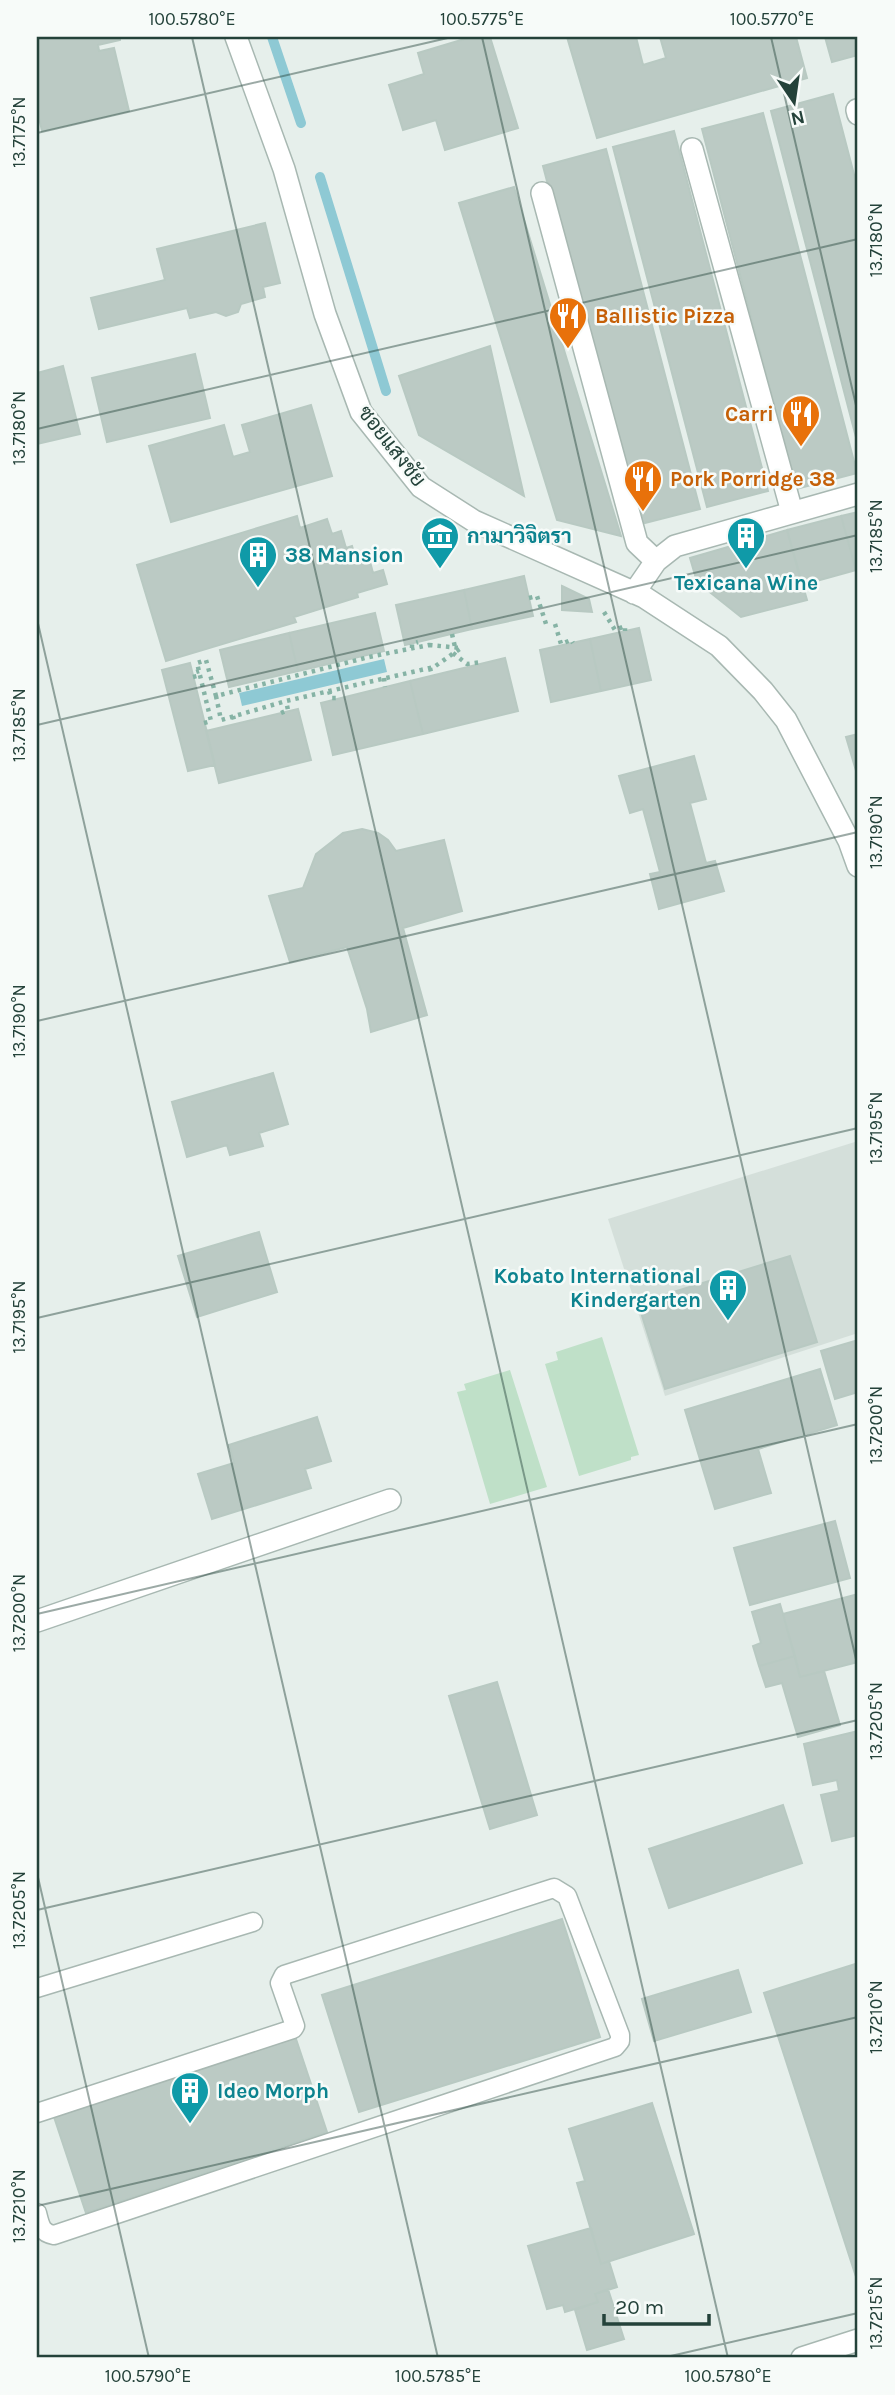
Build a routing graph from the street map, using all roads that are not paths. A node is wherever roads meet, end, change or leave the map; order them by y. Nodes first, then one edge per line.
1 (236, 37) edge
2 (692, 149) dead end
3 (541, 193) dead end
4 (858, 494) edge
5 (792, 512) junction
6 (656, 561) junction
7 (634, 593) junction
8 (858, 866) edge
9 (390, 1500) dead end
10 (37, 1621) edge
11 (253, 1922) dead end
12 (37, 1988) edge
13 (37, 2113) edge
14 (37, 2213) edge
15 (858, 2340) edge
16 (802, 2358) edge

1 - 7 street, ซอยแสงชัย
2 - 5 street
3 - 6 street
4 - 5 street
5 - 6 street
6 - 7 street
7 - 8 street, ซอยแสงชัย
9 - 10 street
11 - 12 lane
13 - 14 lane
15 - 16 street

